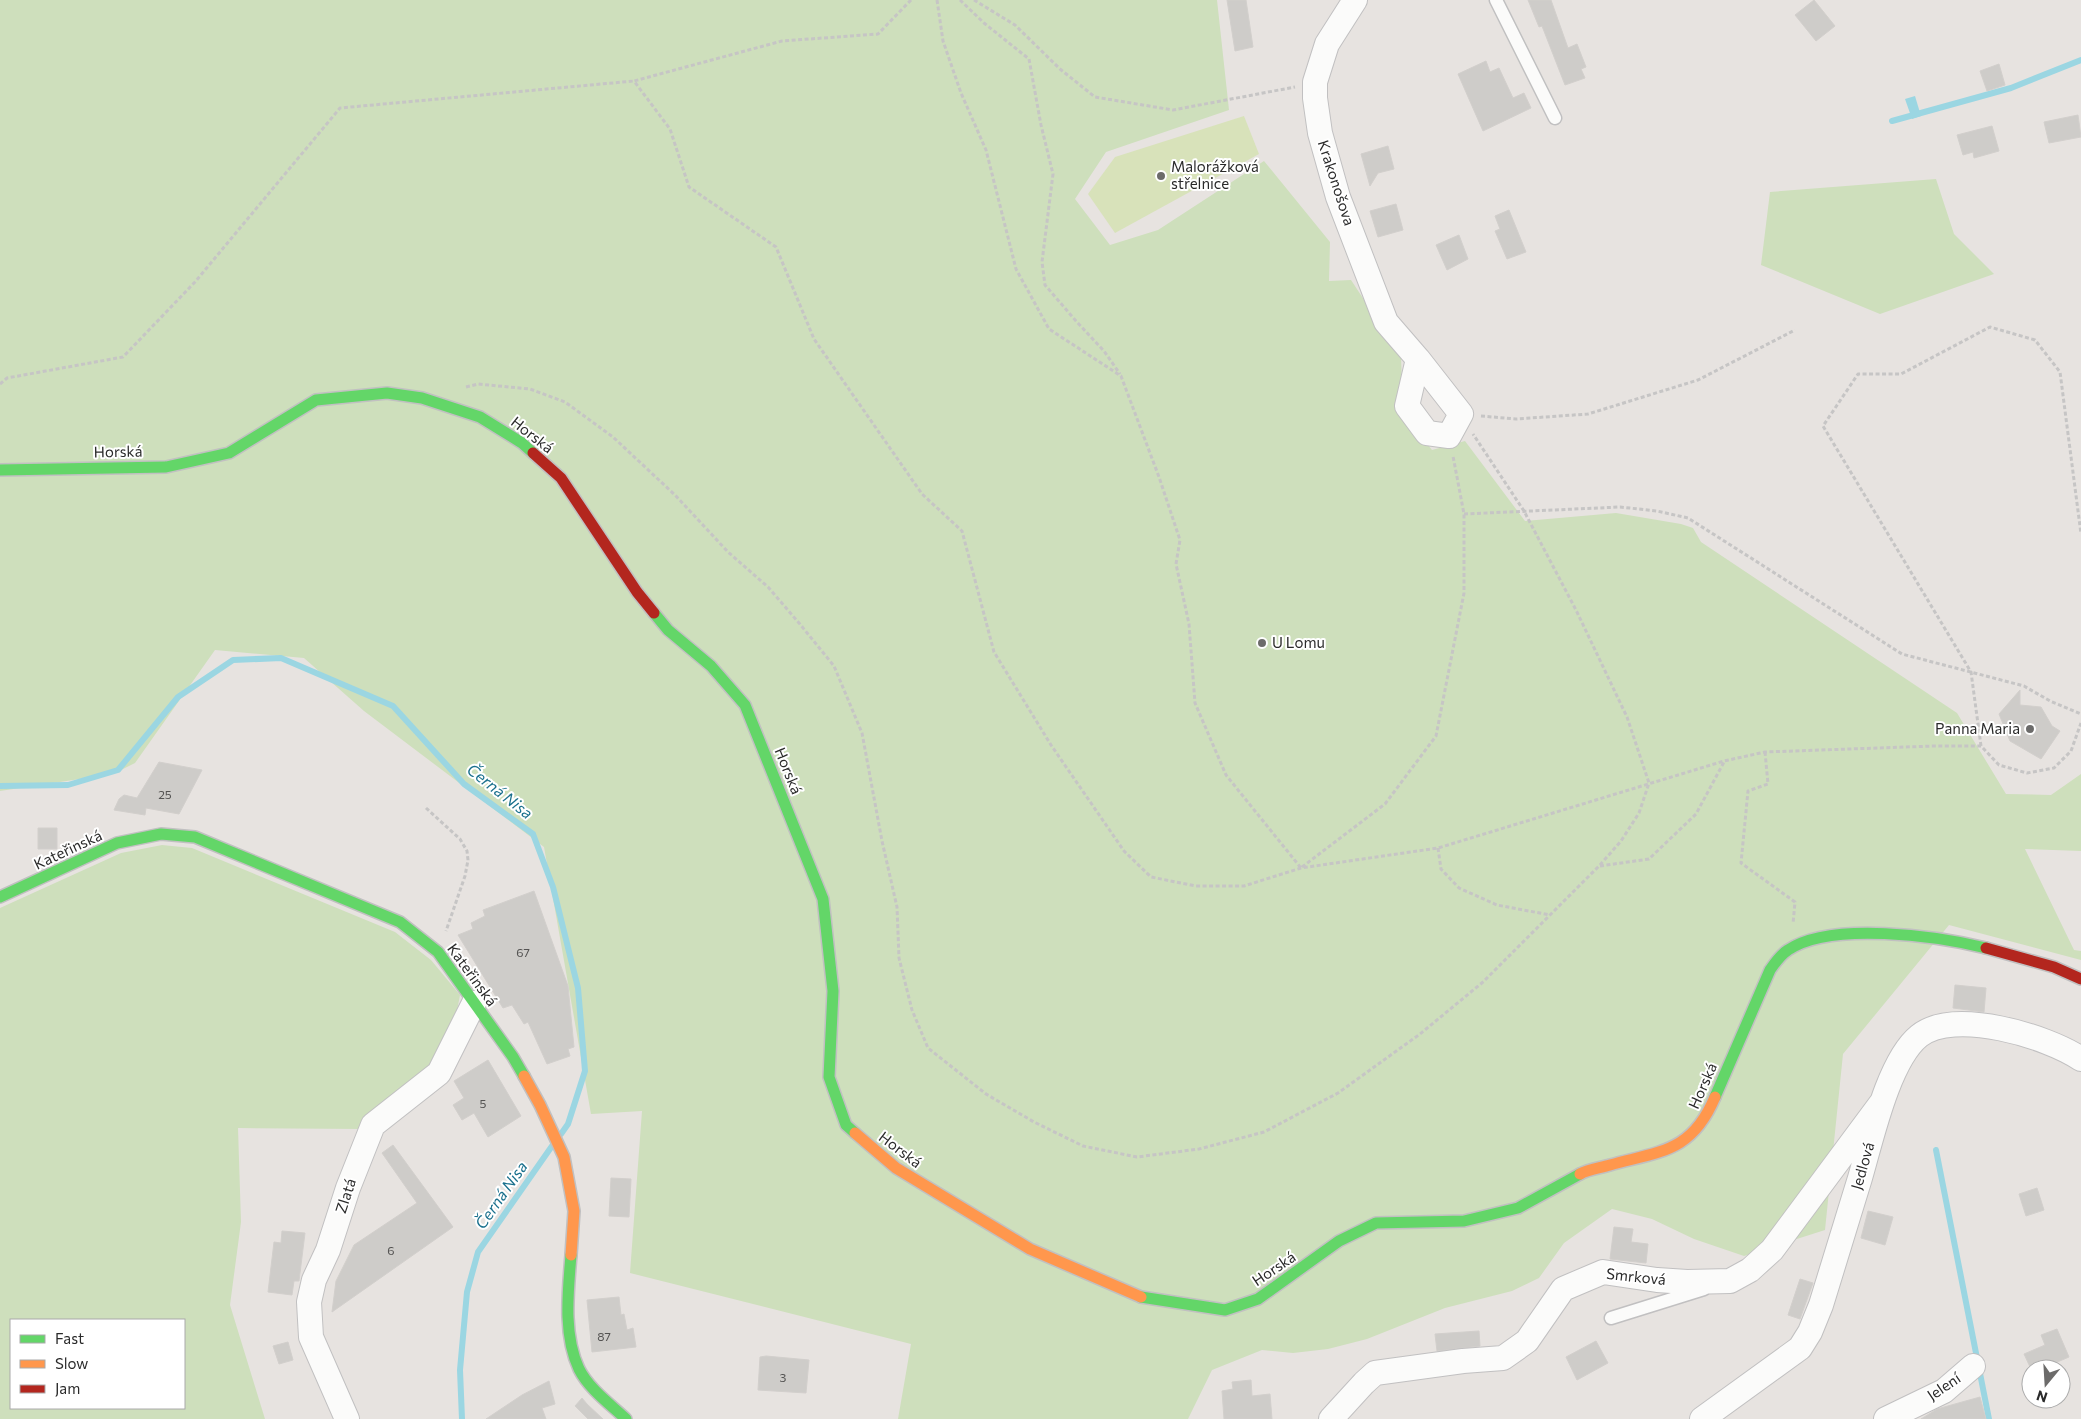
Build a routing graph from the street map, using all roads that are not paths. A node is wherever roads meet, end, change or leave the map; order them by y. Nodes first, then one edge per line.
1 (1355, 0) edge
2 (1496, 0) edge
3 (1555, 118) dead end
4 (1418, 359) junction
5 (0, 470) edge
6 (0, 897) edge
7 (2081, 979) edge
8 (474, 1003) junction
9 (2081, 1058) edge
10 (1882, 1102) junction
11 (1730, 1281) junction
12 (1611, 1318) dead end
13 (1973, 1366) dead end
14 (347, 1419) edge
15 (626, 1419) edge
16 (1332, 1419) edge
17 (1702, 1419) edge
18 (1886, 1419) edge

1 - 4 street, Krakonošova
2 - 3 lane
4 - 4 street, Krakonošova
5 - 7 street, Horská
6 - 8 street, Kateřinská
8 - 14 street, Zlatá
8 - 15 street, Kateřinská
9 - 10 street, Jedlová
10 - 11 street, Smrková
10 - 17 street, Jedlová
11 - 12 lane
11 - 16 street, Smrková
13 - 18 street, Jelení

